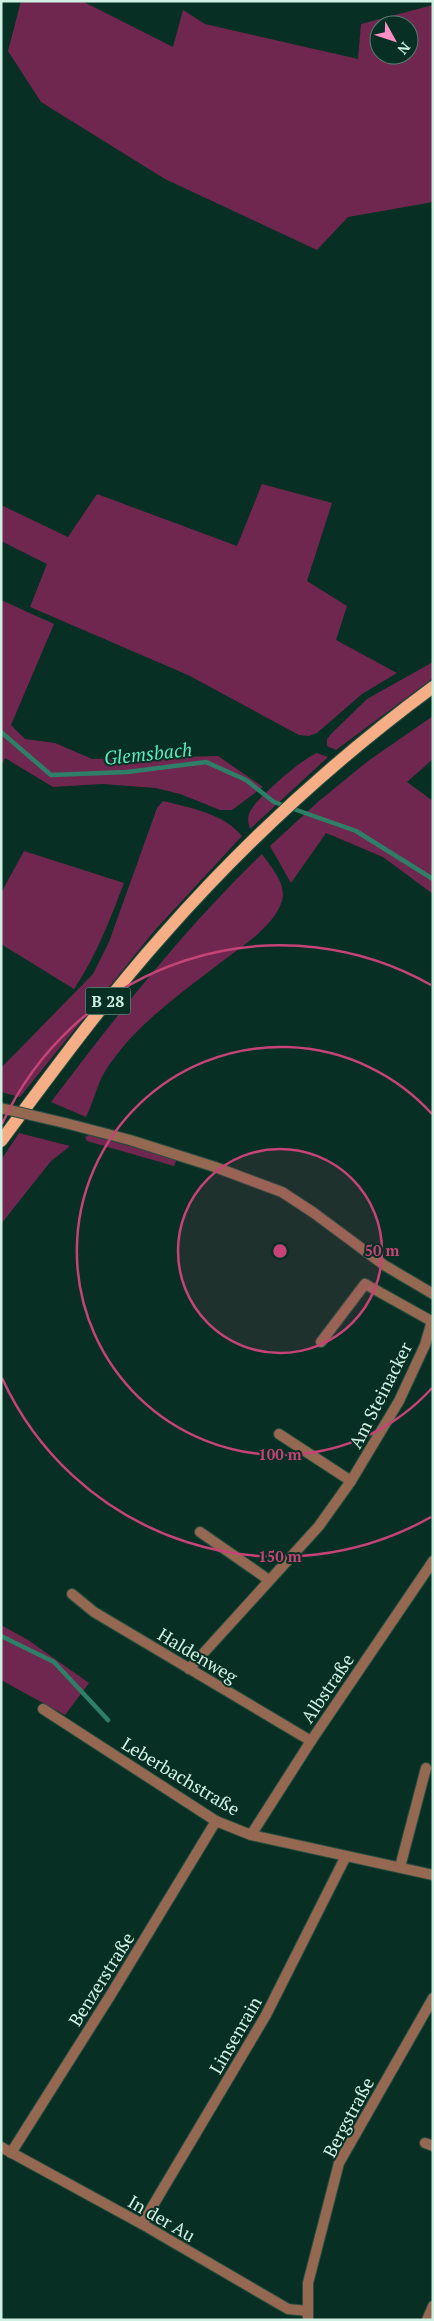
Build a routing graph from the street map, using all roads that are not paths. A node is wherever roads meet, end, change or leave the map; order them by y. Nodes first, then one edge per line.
1 (433, 687) edge
2 (1, 1108) edge
3 (1, 1141) edge
4 (433, 1294) edge
5 (432, 1322) edge
6 (321, 1342) dead end
7 (279, 1434) dead end
8 (351, 1481) junction
9 (200, 1532) dead end
10 (433, 1561) edge
11 (270, 1580) junction
12 (72, 1594) dead end
13 (189, 1669) junction
14 (43, 1709) dead end
15 (311, 1741) junction
16 (426, 1768) dead end
17 (216, 1821) junction
18 (251, 1835) junction
19 (346, 1856) junction
20 (400, 1866) junction
21 (433, 1875) edge
22 (433, 1998) edge
23 (1, 2147) edge
24 (11, 2153) junction
25 (142, 2224) junction
26 (433, 2306) edge
27 (308, 2315) edge
28 (427, 2320) edge

1 - 3 main road, B 28
2 - 4 street, bridge
5 - 6 street, Am Steinacker
5 - 8 street, Am Steinacker
7 - 8 street
8 - 11 street, Am Steinacker
9 - 11 street
10 - 15 street, Albstraße
11 - 13 street, Am Steinacker
12 - 13 street, Haldenweg
13 - 15 street, Haldenweg
14 - 17 street, Leberbachstraße
15 - 18 street, Albstraße
16 - 20 street
17 - 18 street, Leberbachstraße
17 - 24 street, Benzerstraße
18 - 19 street, Leberbachstraße
19 - 20 street, Leberbachstraße
19 - 25 street, Linsenrain
20 - 21 street, Leberbachstraße
22 - 27 street, Bergstraße
23 - 24 street, In der Au
24 - 25 street, In der Au
25 - 27 street, In der Au
26 - 28 street

